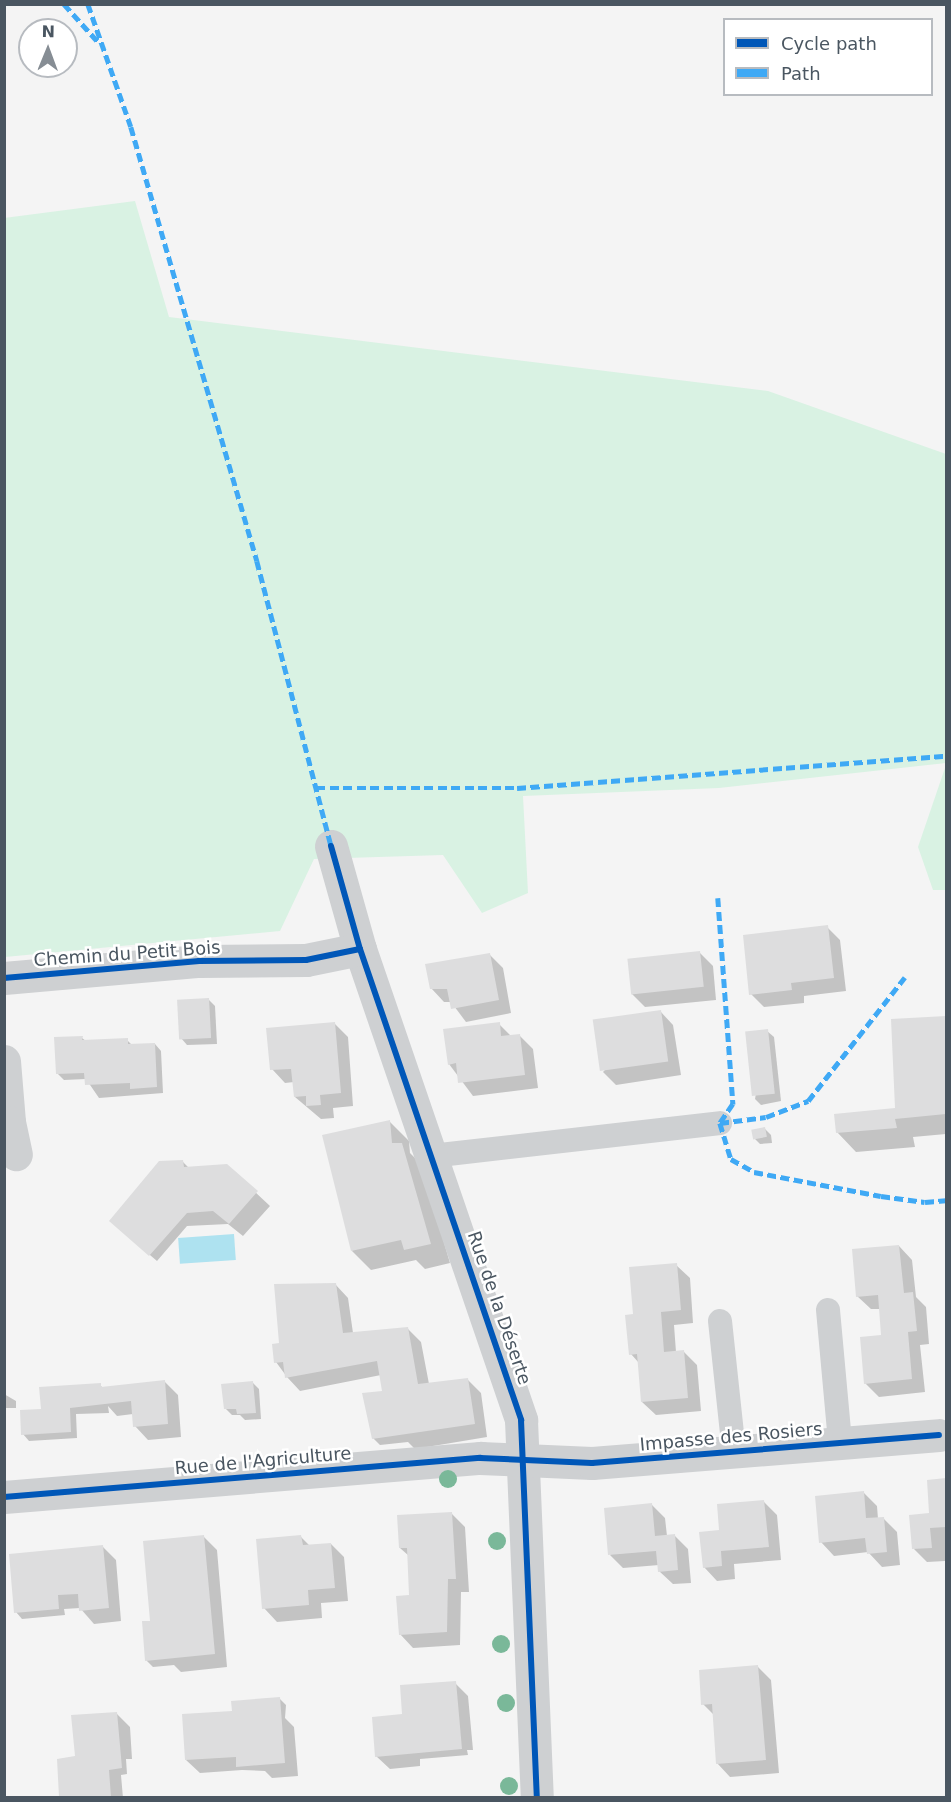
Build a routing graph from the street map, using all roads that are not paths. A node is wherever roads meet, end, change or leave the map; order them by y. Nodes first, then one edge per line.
1 (331, 846) dead end
2 (360, 949) junction
3 (4, 978) edge
4 (4, 1061) edge
5 (720, 1123) dead end
6 (16, 1154) dead end
7 (431, 1156) junction
8 (828, 1310) dead end
9 (720, 1321) dead end
10 (939, 1435) dead end
11 (840, 1443) junction
12 (734, 1453) junction
13 (524, 1459) junction
14 (4, 1497) edge
15 (537, 1797) edge

1 - 2 street, Rue de la Déserte
2 - 3 street, Chemin du Petit Bois
2 - 7 street, Rue de la Déserte
4 - 6 street
5 - 7 lane
7 - 13 street, Rue de la Déserte
8 - 11 lane, Impasse des Rosiers
9 - 12 lane, Impasse des Rosiers
10 - 11 street, Impasse des Rosiers
11 - 12 street, Impasse des Rosiers
12 - 13 street, Impasse des Rosiers
13 - 14 street, Rue de l'Agriculture
13 - 15 street, Rue de la Déserte

